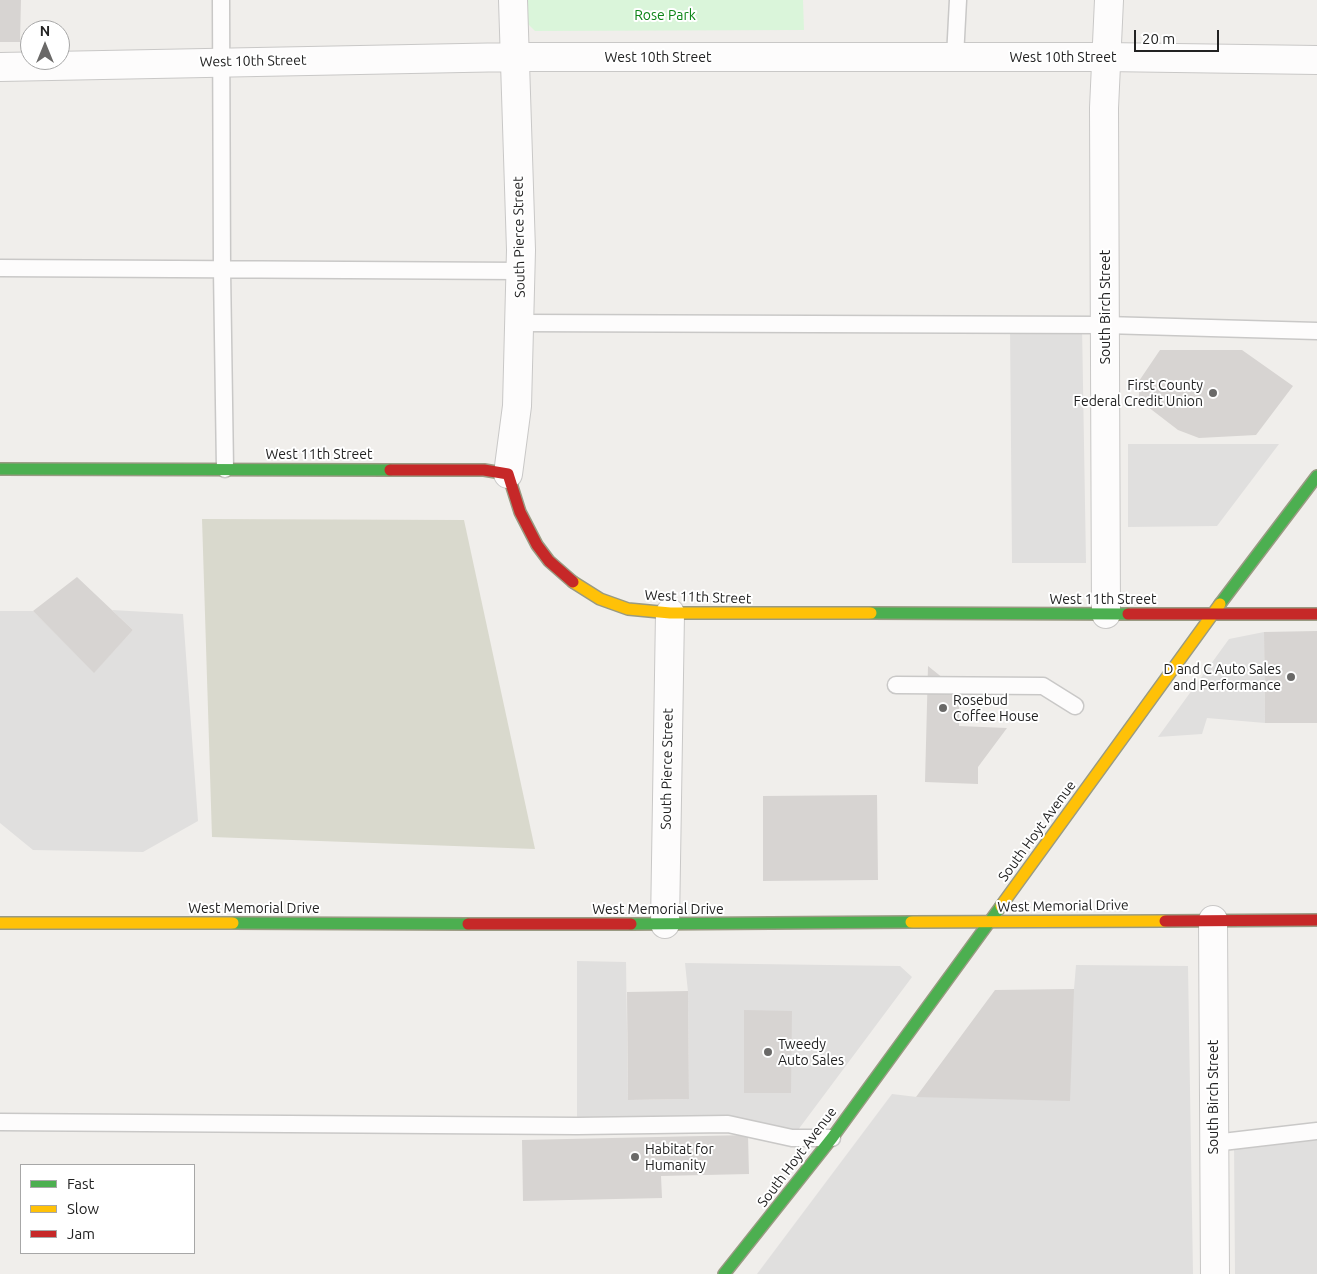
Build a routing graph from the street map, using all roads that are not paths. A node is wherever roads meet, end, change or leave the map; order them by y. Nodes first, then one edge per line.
1 (221, 0) edge
2 (513, 0) edge
3 (958, 0) edge
4 (1108, 0) edge
5 (514, 57) junction
6 (955, 57) junction
7 (1105, 57) junction
8 (1317, 60) edge
9 (221, 61) junction
10 (0, 67) edge
11 (0, 268) edge
12 (222, 270) junction
13 (521, 271) junction
14 (519, 323) junction
15 (1105, 325) junction
16 (1317, 330) edge
17 (0, 469) edge
18 (225, 469) junction
19 (508, 474) junction
20 (1317, 476) edge
21 (670, 613) junction
22 (1106, 614) junction
23 (1213, 614) junction
24 (1317, 614) edge
25 (896, 685) dead end
26 (1075, 706) dead end
27 (1213, 920) junction
28 (1317, 920) edge
29 (0, 923) edge
30 (988, 923) junction
31 (665, 924) junction
32 (0, 1122) edge
33 (1317, 1130) edge
34 (832, 1138) junction
35 (1214, 1143) junction
36 (724, 1274) edge
37 (1215, 1274) edge

1 - 9 lane
2 - 5 street, South Pierce Street
3 - 6 lane
4 - 7 street, South Birch Street
5 - 6 street, West 10th Street
5 - 9 street, West 10th Street
5 - 13 street, South Pierce Street
6 - 7 street, West 10th Street
7 - 8 street, West 10th Street
7 - 15 street, South Birch Street
9 - 10 street, West 10th Street
9 - 12 lane
11 - 12 lane
12 - 13 lane
12 - 18 lane
13 - 14 street, South Pierce Street
14 - 15 lane
14 - 19 street, South Pierce Street
15 - 16 lane
15 - 22 street, South Birch Street
17 - 18 main road, West 11th Street
18 - 19 main road, West 11th Street
19 - 21 main road, West 11th Street
20 - 23 main road, South Hoyt Avenue
21 - 22 main road, West 11th Street
21 - 31 street, South Pierce Street
22 - 23 main road, West 11th Street
23 - 24 main road, West 11th Street
23 - 30 main road, South Hoyt Avenue
25 - 26 lane
27 - 28 main road, West Memorial Drive
27 - 30 main road, West Memorial Drive
27 - 35 street, South Birch Street
29 - 31 main road, West Memorial Drive
30 - 31 main road, West Memorial Drive
30 - 34 main road, South Hoyt Avenue
32 - 34 lane
33 - 35 lane
34 - 36 main road, South Hoyt Avenue
35 - 37 street, South Birch Street

